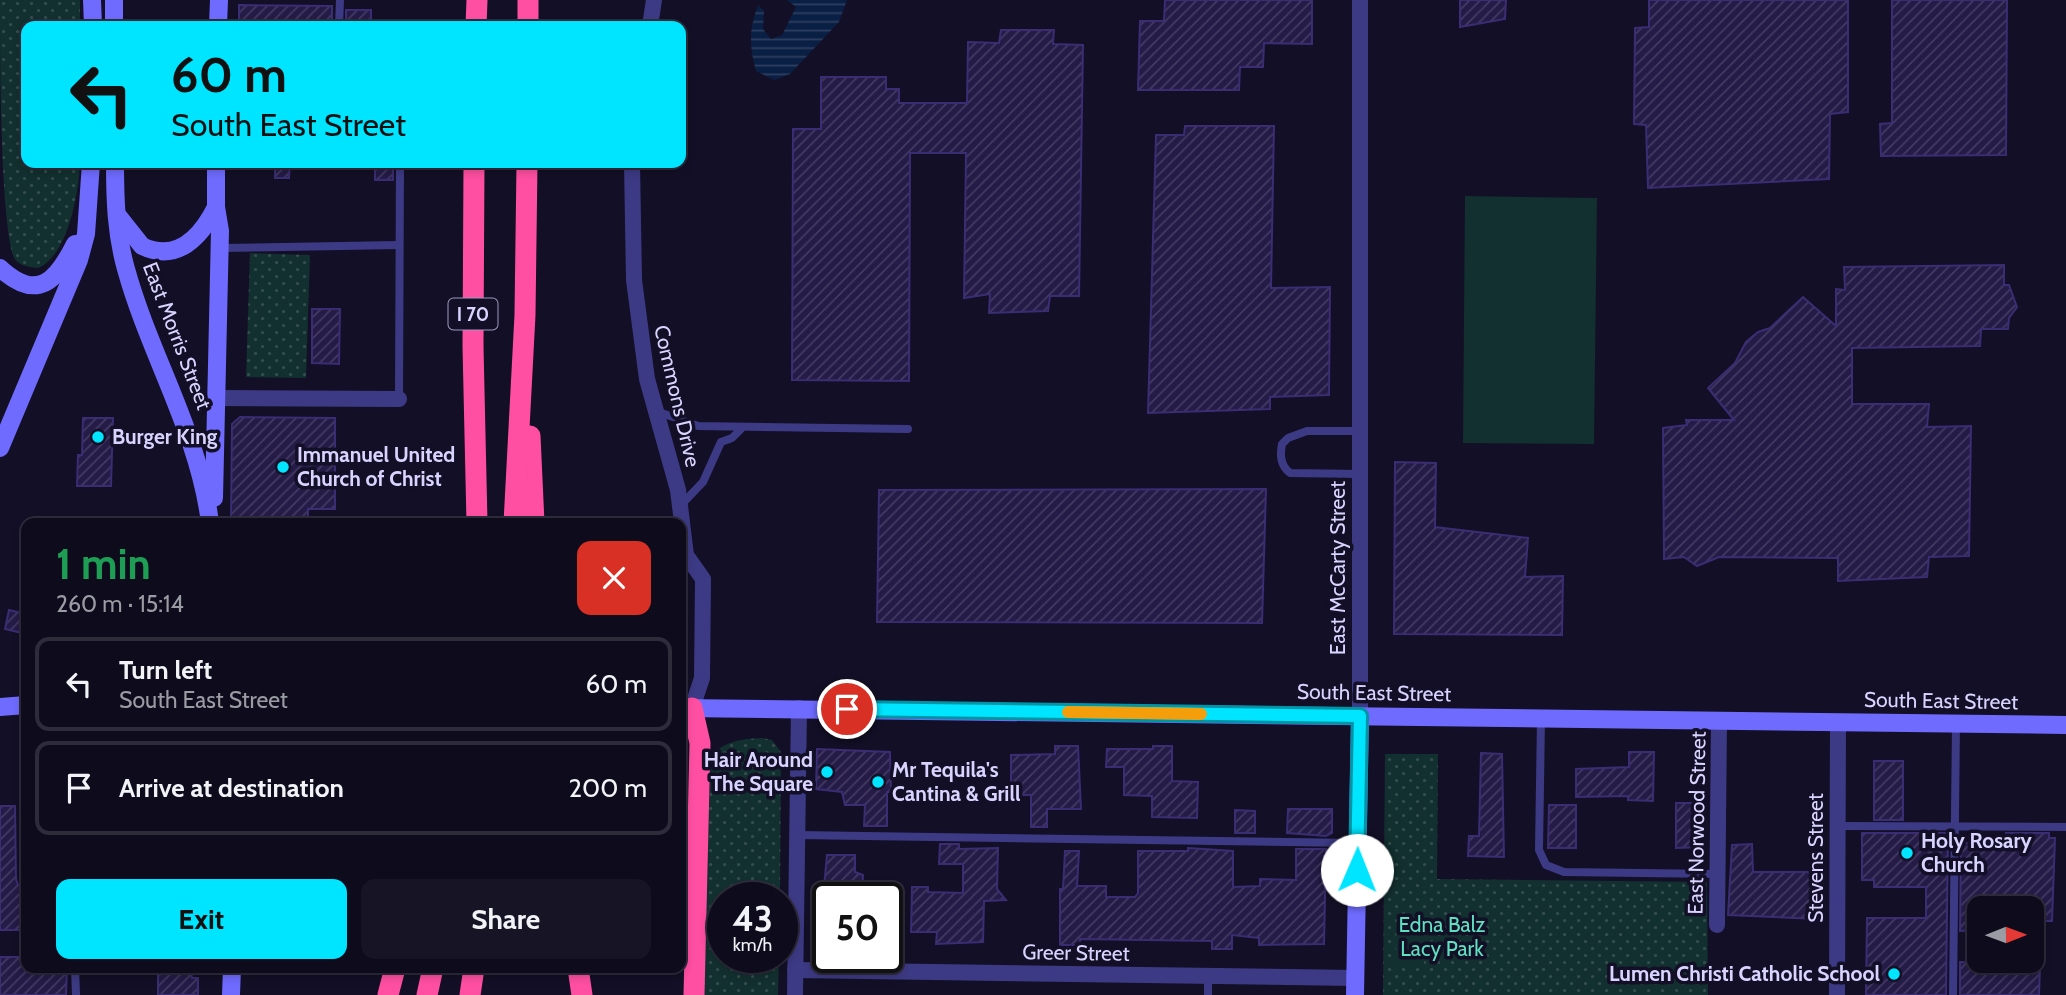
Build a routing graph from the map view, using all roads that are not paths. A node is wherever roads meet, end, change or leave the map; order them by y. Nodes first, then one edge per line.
1 (92, 0) edge
2 (114, 0) edge
3 (219, 0) edge
4 (340, 0) edge
5 (477, 0) edge
6 (528, 0) edge
7 (654, 0) edge
8 (1360, 0) edge
9 (93, 21) edge
10 (114, 21) edge
11 (218, 21) edge
12 (339, 21) edge
13 (476, 21) edge
14 (528, 21) edge
15 (651, 21) edge
16 (92, 168) edge
17 (115, 168) edge
18 (216, 168) edge
19 (400, 168) edge
20 (474, 168) edge
21 (527, 168) edge
22 (632, 168) edge
23 (91, 183) junction
24 (116, 205) junction
25 (216, 207) junction
26 (399, 245) junction
27 (220, 248) junction
28 (0, 268) edge
29 (525, 315) junction
30 (216, 398) junction
31 (399, 399) joint
32 (656, 411) junction
33 (741, 429) junction
34 (908, 429) dead end
35 (1361, 431) junction
36 (0, 448) edge
37 (475, 464) junction
38 (1361, 474) junction
39 (680, 506) junction
40 (210, 518) edge
41 (211, 518) edge
42 (470, 518) edge
43 (477, 518) edge
44 (514, 518) edge
45 (534, 518) edge
46 (681, 518) edge
47 (686, 562) edge
48 (686, 699) edge
49 (686, 702) edge
50 (21, 705) edge
51 (0, 707) edge
52 (686, 707) edge
53 (799, 708) junction
54 (1360, 716) junction
55 (1541, 718) junction
56 (1719, 720) junction
57 (1838, 722) junction
58 (1955, 724) junction
59 (2066, 725) edge
60 (1837, 826) junction
61 (1955, 827) junction
62 (2066, 827) edge
63 (797, 835) junction
64 (1357, 843) junction
65 (1717, 874) junction
66 (796, 882) edge
67 (1717, 925) dead end
68 (798, 970) edge
69 (75, 973) edge
70 (232, 973) edge
71 (394, 973) edge
72 (432, 973) edge
73 (473, 973) edge
74 (579, 973) edge
75 (795, 973) edge
76 (1208, 976) junction
77 (1355, 987) edge
78 (76, 995) edge
79 (231, 995) edge
80 (388, 995) edge
81 (427, 995) edge
82 (470, 995) edge
83 (582, 995) edge
84 (694, 995) edge
85 (794, 995) edge
86 (1208, 995) edge
87 (1837, 995) edge
88 (1953, 995) edge

1 - 9 main road
2 - 10 main road
3 - 11 main road
4 - 12 lane
5 - 13 highway
6 - 14 highway
7 - 15 street
8 - 35 street, East McCarty Street
16 - 23 main road
17 - 24 main road, East Morris Street
18 - 25 main road
19 - 26 lane
20 - 37 highway, I 70
21 - 29 highway, I 70
22 - 32 street, Commons Drive
23 - 28 main road
23 - 36 main road
24 - 25 main road
24 - 40 main road, East Morris Street
25 - 27 main road
26 - 27 lane
26 - 31 lane
27 - 30 main road
29 - 44 highway, I 70
29 - 45 highway
30 - 31 street
30 - 41 main road
32 - 33 lane
32 - 39 street, Commons Drive
33 - 34 lane
33 - 39 lane
35 - 38 street, East McCarty Street
35 - 38 lane
37 - 42 highway
37 - 43 highway, I 70
38 - 54 street, East McCarty Street
39 - 46 street, Commons Drive
47 - 48 street
49 - 53 main road, South East Street
50 - 51 main road
52 - 84 highway
53 - 54 main road, South East Street
53 - 63 street
54 - 55 main road, South East Street
54 - 64 main road, East McCarty Street
55 - 56 main road, South East Street
55 - 65 lane
56 - 57 main road, South East Street
56 - 65 street, East Norwood Street
57 - 58 main road, South East Street
57 - 60 street, Stevens Street
58 - 59 main road, South East Street
58 - 61 lane
60 - 61 lane
60 - 87 street, Stevens Street
61 - 62 lane
61 - 88 lane
63 - 64 lane
63 - 66 street
64 - 77 main road, East McCarty Street
65 - 67 street, East Norwood Street
68 - 76 street, Greer Street
69 - 78 lane
70 - 79 main road
71 - 80 highway
72 - 81 highway
73 - 82 highway
74 - 83 highway
75 - 85 street
76 - 77 street, Greer Street
76 - 86 lane

